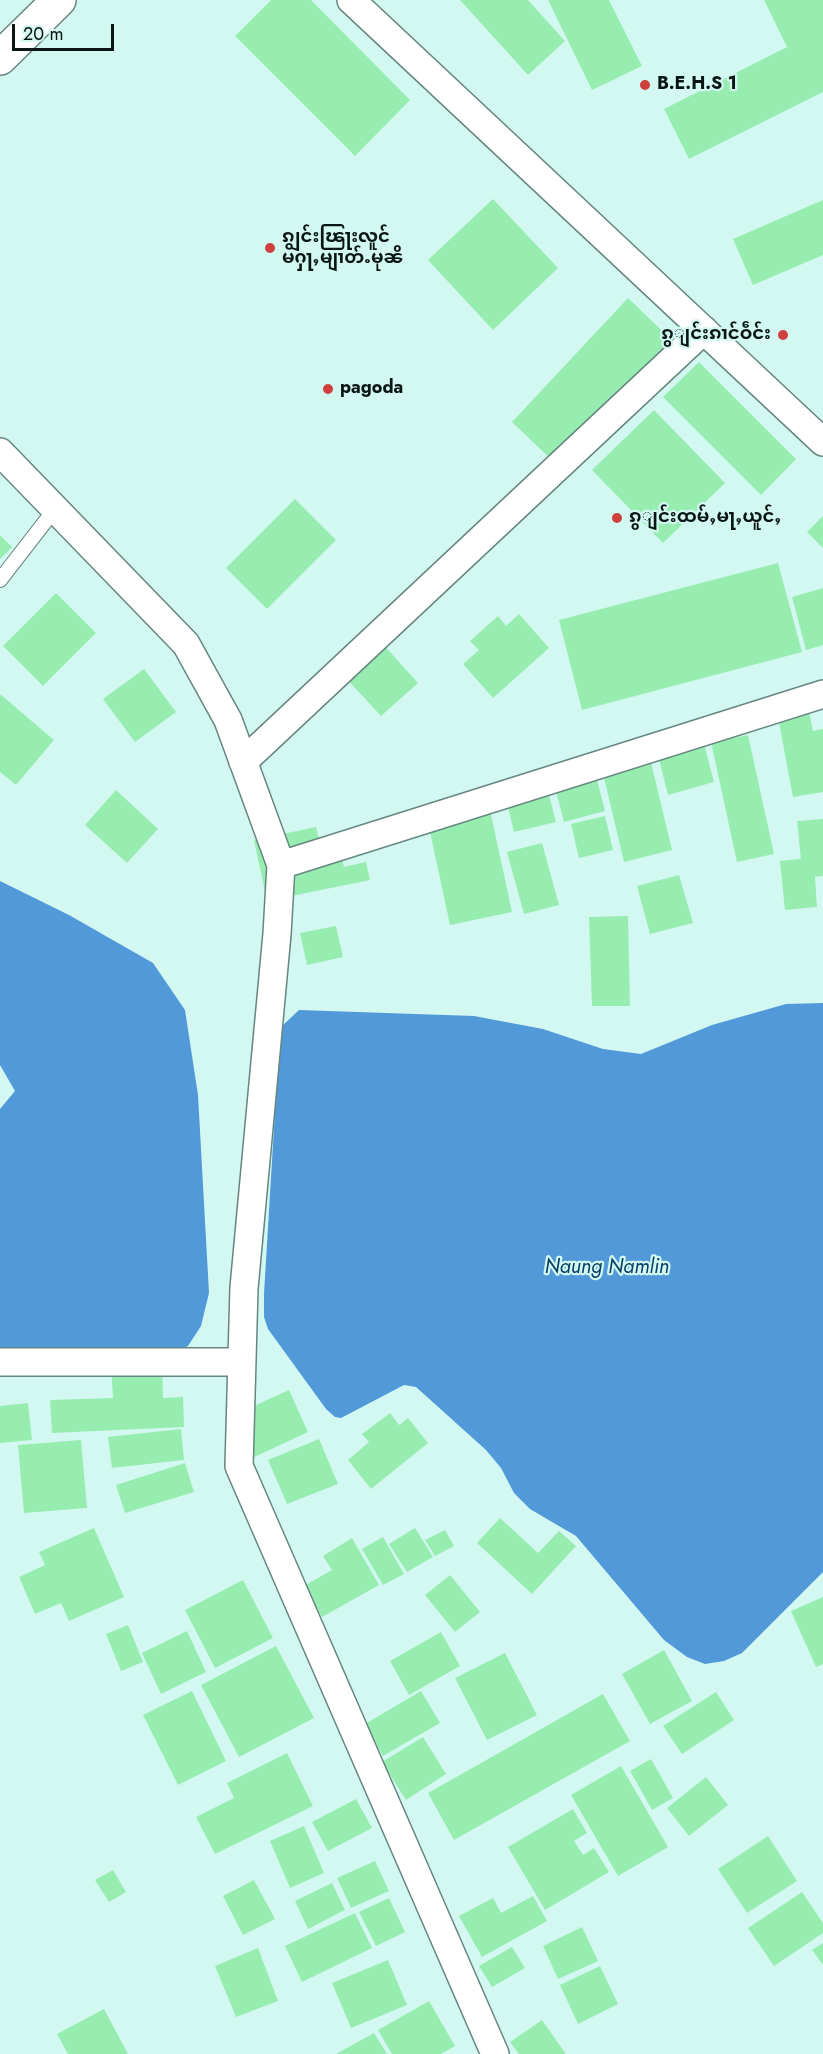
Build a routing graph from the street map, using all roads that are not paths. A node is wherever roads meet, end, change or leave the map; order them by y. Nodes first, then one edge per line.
1 (351, 0) edge
2 (51, 3) edge
3 (0, 58) edge
4 (704, 330) junction
5 (823, 442) edge
6 (0, 452) edge
7 (55, 509) junction
8 (0, 580) edge
9 (823, 694) edge
10 (243, 762) junction
11 (281, 865) junction
12 (0, 1362) edge
13 (242, 1362) junction
14 (495, 2054) edge

1 - 4 street
2 - 3 main road
4 - 5 street
4 - 10 street
6 - 7 street
7 - 8 lane
7 - 10 street
9 - 11 street
10 - 11 street
11 - 13 street
12 - 13 street
13 - 14 street

